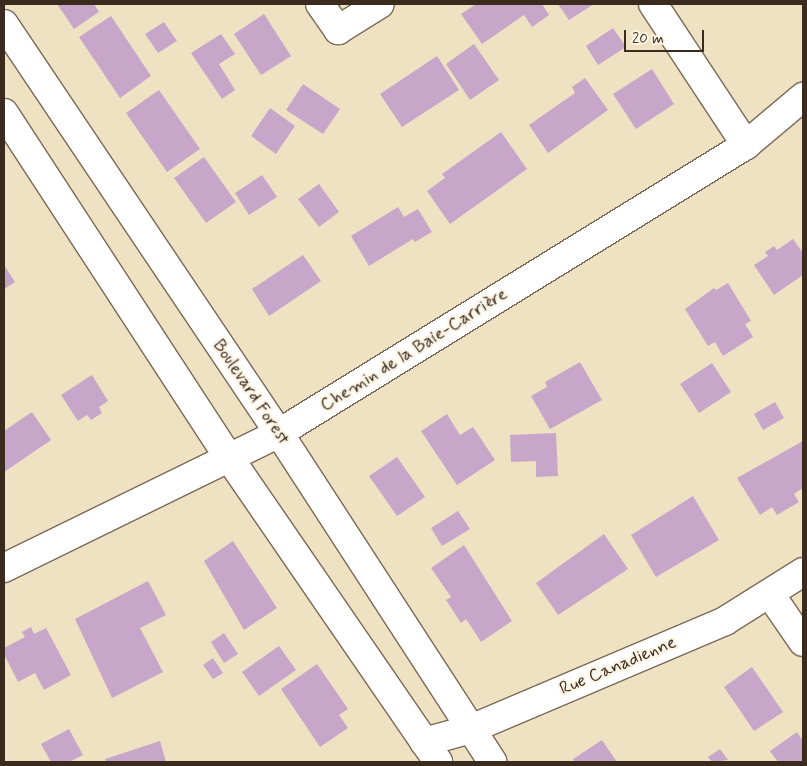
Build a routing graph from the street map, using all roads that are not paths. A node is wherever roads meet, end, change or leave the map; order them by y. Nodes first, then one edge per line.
1 (320, 4) edge
2 (380, 4) edge
3 (653, 4) edge
4 (4, 24) edge
5 (803, 97) edge
6 (4, 113) edge
7 (746, 144) junction
8 (279, 433) junction
9 (228, 456) junction
10 (4, 568) edge
11 (803, 572) edge
12 (770, 594) junction
13 (803, 642) edge
14 (471, 729) junction
15 (431, 752) edge
16 (493, 762) edge

1 - 2 street
3 - 7 street
4 - 8 street, Boulevard Forest
5 - 7 street, Chemin de la Baie-Carrière
6 - 9 street
7 - 8 street, Chemin de la Baie-Carrière
8 - 9 street, Chemin de la Baie-Carrière
8 - 14 street, Boulevard Forest
9 - 10 street, Chemin de la Baie-Carrière
9 - 15 street
11 - 12 street, Rue Canadienne
12 - 13 street
12 - 14 street, Rue Canadienne
14 - 15 street, Rue Canadienne
14 - 16 street, Boulevard Forest

